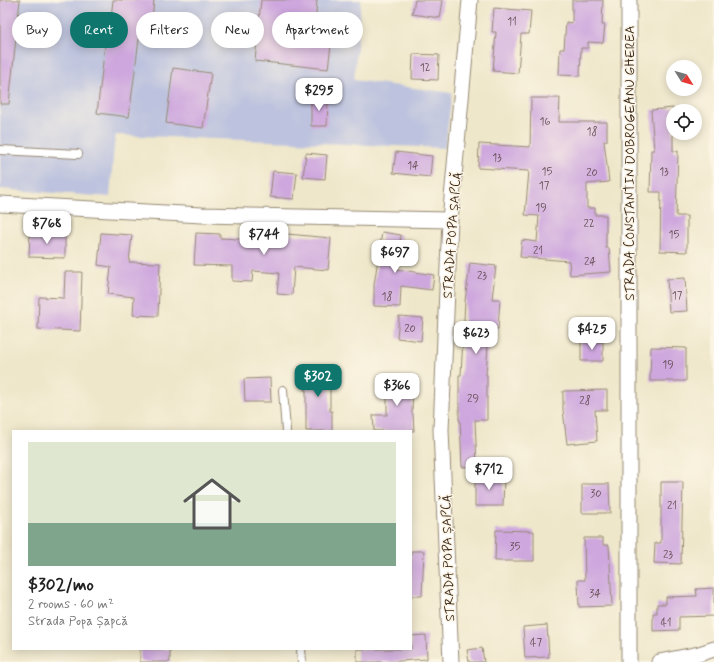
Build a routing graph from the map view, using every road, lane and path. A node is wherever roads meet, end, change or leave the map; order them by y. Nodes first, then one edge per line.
1 (470, 0) edge
2 (629, 0) edge
3 (0, 150) edge
4 (78, 154) dead end
5 (0, 204) edge
6 (450, 220) junction
7 (283, 390) dead end
8 (286, 430) edge
9 (714, 649) edge
10 (301, 650) edge
11 (700, 658) edge
12 (302, 662) edge
13 (451, 662) edge
14 (629, 662) edge
15 (659, 662) edge

1 - 6 street, STRADA POPA ȘAPCĂ
2 - 14 street, STRADA CONSTANTIN DOBROGEANU GHEREA
3 - 4 lane
5 - 6 street
6 - 13 street, STRADA POPA ȘAPCĂ
7 - 8 lane
9 - 11 street
10 - 12 lane
11 - 15 street

